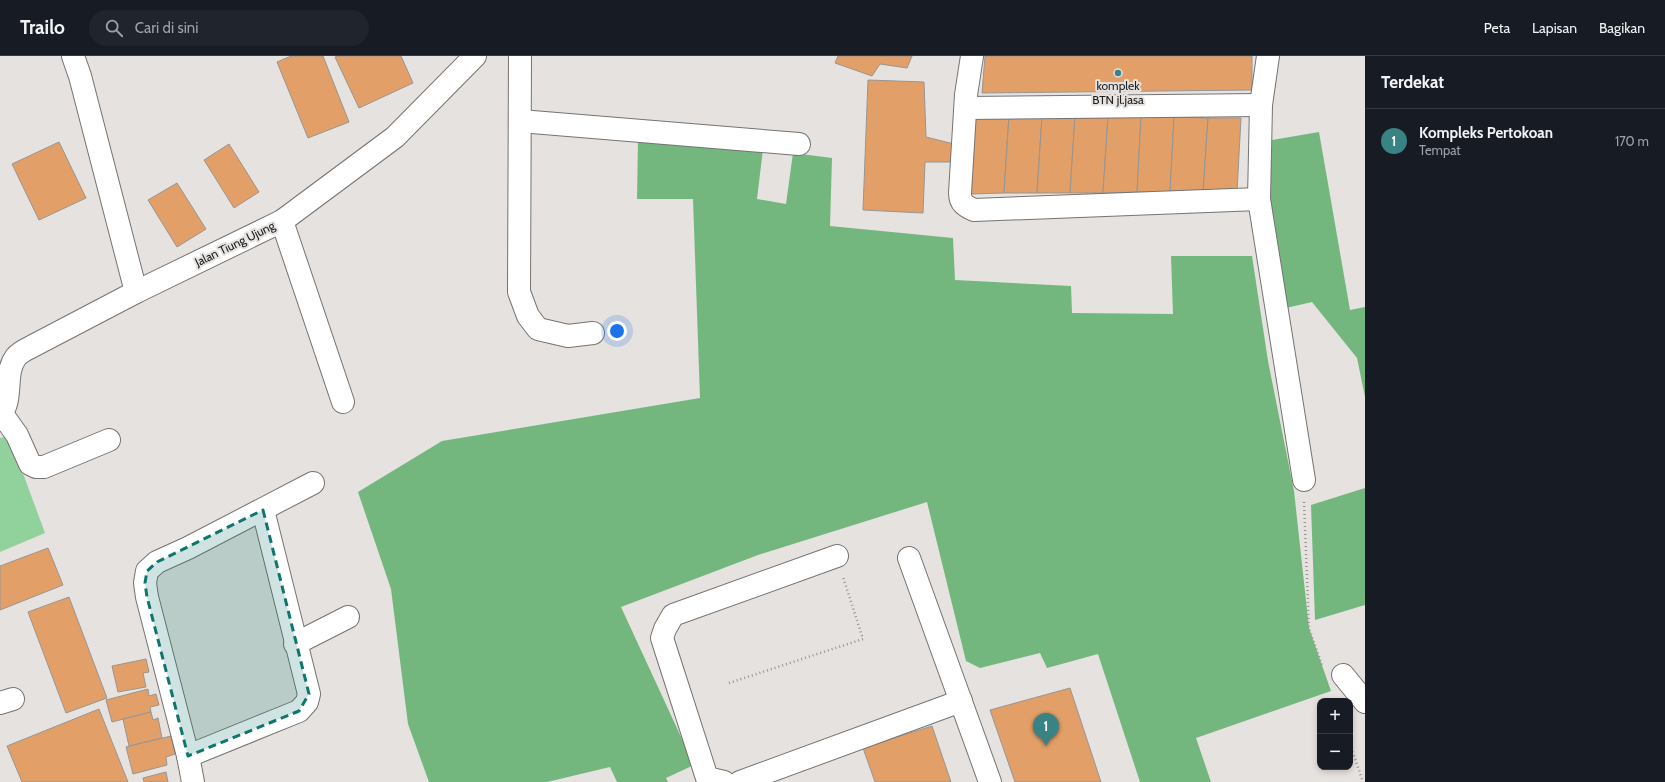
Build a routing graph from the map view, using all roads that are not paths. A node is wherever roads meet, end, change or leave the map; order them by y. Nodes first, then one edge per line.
1 (73, 56) edge
2 (475, 56) edge
3 (520, 56) edge
4 (972, 56) edge
5 (1268, 56) edge
6 (1261, 105) junction
7 (966, 108) junction
8 (520, 121) junction
9 (799, 144) dead end
10 (1259, 199) junction
11 (282, 221) junction
12 (136, 292) junction
13 (593, 333) dead end
14 (343, 402) dead end
15 (1, 414) edge
16 (109, 440) dead end
17 (1304, 480) road end
18 (313, 483) dead end
19 (263, 510) junction
20 (836, 556) road end
21 (909, 558) dead end
22 (348, 617) dead end
23 (295, 644) junction
24 (1334, 672) road end
25 (960, 701) junction
26 (1365, 702) edge
27 (188, 756) junction
28 (194, 782) edge
29 (724, 782) edge
30 (740, 782) edge
31 (990, 782) edge

1 - 12 street
2 - 11 street, Jalan Tiung Ujung
3 - 8 street
4 - 7 street
5 - 6 street
6 - 7 street
6 - 10 street
7 - 10 street
8 - 9 street
8 - 13 street
10 - 17 street
11 - 12 street, Jalan Tiung Ujung
11 - 14 street
12 - 15 street, Jalan Tiung Ujung
15 - 16 street
18 - 19 street
19 - 23 street
19 - 27 street
20 - 29 street
21 - 25 street
22 - 23 street
23 - 27 street
24 - 26 street
25 - 30 street
25 - 31 street
27 - 28 street

